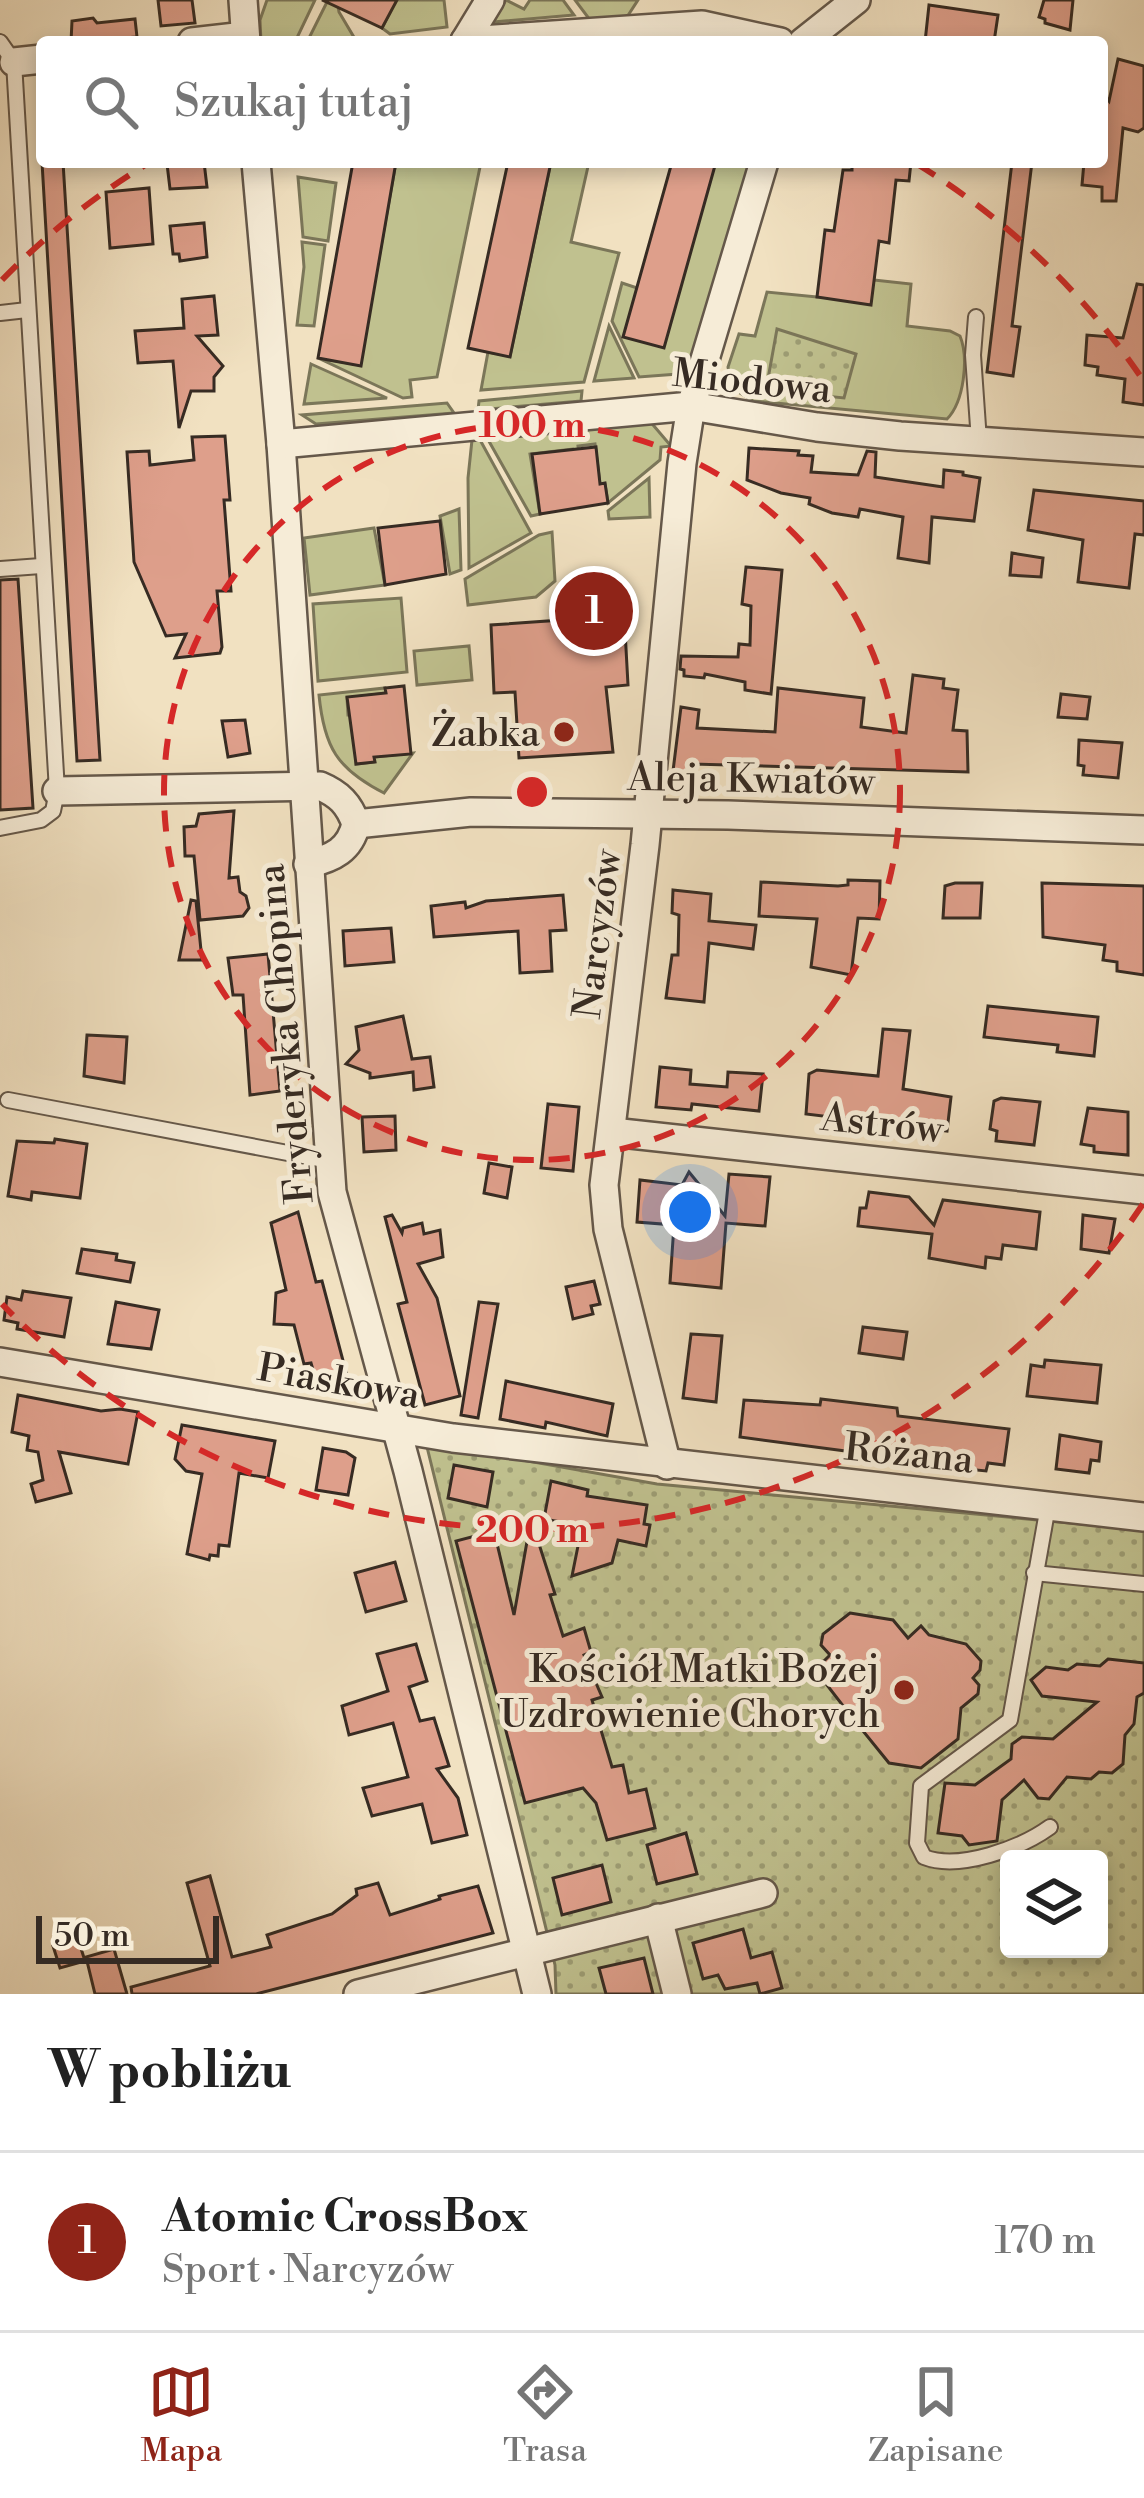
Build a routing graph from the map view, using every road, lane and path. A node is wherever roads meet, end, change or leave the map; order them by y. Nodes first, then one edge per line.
1 (490, 0) edge
2 (646, 0) edge
3 (856, 0) edge
4 (244, 2) edge
5 (625, 28) junction
6 (245, 36) edge
7 (468, 36) edge
8 (518, 36) edge
9 (752, 36) edge
10 (811, 36) edge
11 (14, 55) edge
12 (256, 168) edge
13 (762, 168) edge
14 (27, 310) junction
15 (0, 313) edge
16 (976, 317) dead end
17 (692, 406) junction
18 (979, 442) junction
19 (281, 444) junction
20 (1144, 452) edge
21 (41, 566) junction
22 (0, 568) edge
23 (303, 785) junction
24 (57, 791) junction
25 (648, 814) junction
26 (356, 824) junction
27 (0, 828) edge
28 (1144, 830) edge
29 (308, 864) junction
30 (8, 1100) dead end
31 (612, 1132) junction
32 (330, 1161) junction
33 (1144, 1190) edge
34 (0, 1362) edge
35 (396, 1429) junction
36 (667, 1465) junction
37 (1048, 1506) junction
38 (1144, 1517) edge
39 (1034, 1573) junction
40 (1144, 1584) edge
41 (1050, 1827) dead end
42 (763, 1893) dead end
43 (658, 1918) junction
44 (528, 1950) junction
45 (372, 1992) edge
46 (537, 1994) edge
47 (677, 1994) edge

1 - 7 street
2 - 5 street
3 - 10 street
4 - 6 street
5 - 8 street
5 - 9 street
11 - 14 lane
12 - 19 street, Fryderyka Chopina
13 - 17 street, Narcyzów
14 - 15 lane
14 - 21 lane
16 - 18 lane
17 - 18 street, Miodowa
17 - 19 street, Miodowa
17 - 25 street, Narcyzów
18 - 20 street, Miodowa
19 - 23 street, Fryderyka Chopina
21 - 22 lane
21 - 24 lane
23 - 24 street
23 - 26 street
23 - 29 street, Fryderyka Chopina
24 - 27 lane
25 - 26 street, Aleja Kwiatów
25 - 28 street, Aleja Kwiatów
25 - 31 street, Narcyzów
26 - 29 street
29 - 32 street, Fryderyka Chopina
30 - 32 lane
31 - 33 street, Astrów
31 - 36 street, Narcyzów
32 - 35 street, Fryderyka Chopina
34 - 35 street, Piaskowa
35 - 36 street, Piaskowa
35 - 44 street, Fryderyka Chopina
36 - 37 street, Różana
37 - 38 street, Różana
37 - 39 lane
39 - 40 lane
39 - 41 lane
42 - 43 street
43 - 44 street
43 - 47 street
44 - 45 street
44 - 46 street, Fryderyka Chopina

